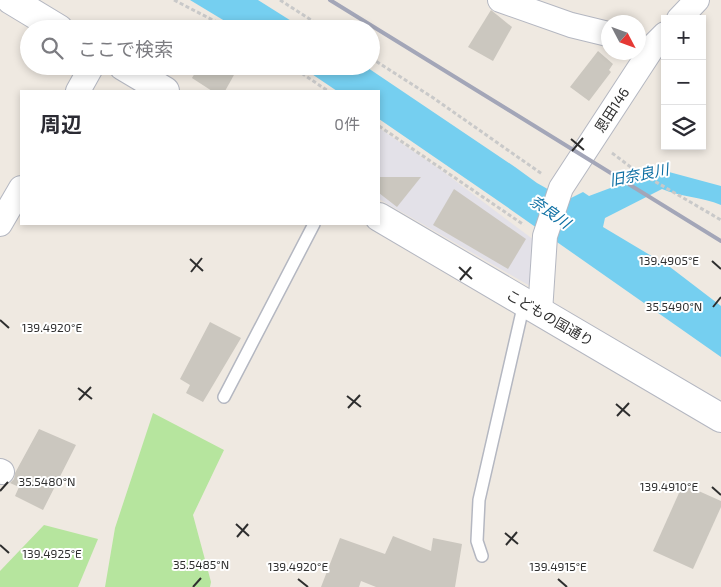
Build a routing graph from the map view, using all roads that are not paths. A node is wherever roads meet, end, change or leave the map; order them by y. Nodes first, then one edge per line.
1 (11, 0) edge
2 (500, 0) edge
3 (697, 0) edge
4 (683, 15) edge
5 (44, 20) edge
6 (601, 32) edge
7 (653, 39) edge
8 (87, 75) edge
9 (138, 75) edge
10 (79, 90) edge
11 (164, 90) edge
12 (20, 190) edge
13 (380, 218) edge
14 (0, 224) edge
15 (313, 225) edge
16 (532, 307) junction
17 (224, 397) dead end
18 (721, 418) edge
19 (482, 556) dead end

1 - 5 main road
2 - 6 street
3 - 4 street
7 - 16 street, 恩田146
8 - 10 street
9 - 11 main road
12 - 14 street
13 - 16 main road, こどもの国通り
15 - 17 lane
16 - 18 main road, こどもの国通り
16 - 19 lane

